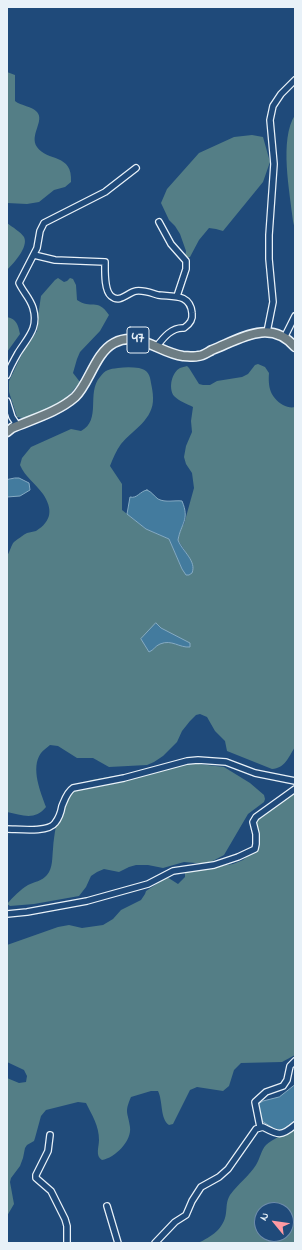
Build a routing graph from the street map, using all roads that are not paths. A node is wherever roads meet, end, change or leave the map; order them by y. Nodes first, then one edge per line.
1 (295, 80) edge
2 (136, 168) dead end
3 (159, 222) dead end
4 (34, 255) junction
5 (177, 296) junction
6 (295, 316) edge
7 (267, 332) junction
8 (284, 338) junction
9 (157, 346) junction
10 (295, 347) edge
11 (7, 375) edge
12 (7, 401) edge
13 (10, 430) edge
14 (295, 781) edge
15 (295, 789) edge
16 (7, 829) edge
17 (7, 914) edge
18 (295, 1062) edge
19 (295, 1125) edge
20 (260, 1127) junction
21 (50, 1135) dead end
22 (108, 1206) dead end
23 (68, 1243) edge
24 (118, 1243) edge
25 (155, 1243) edge

1 - 7 street
2 - 4 street
3 - 5 street
4 - 5 street
4 - 11 street
5 - 9 street
6 - 8 street
7 - 8 main road, 47
7 - 9 main road, 47
8 - 10 main road, 47
9 - 13 main road, 47
12 - 13 street
14 - 16 street
15 - 17 street
18 - 20 street
19 - 20 street
20 - 25 street
21 - 23 street
22 - 24 street

